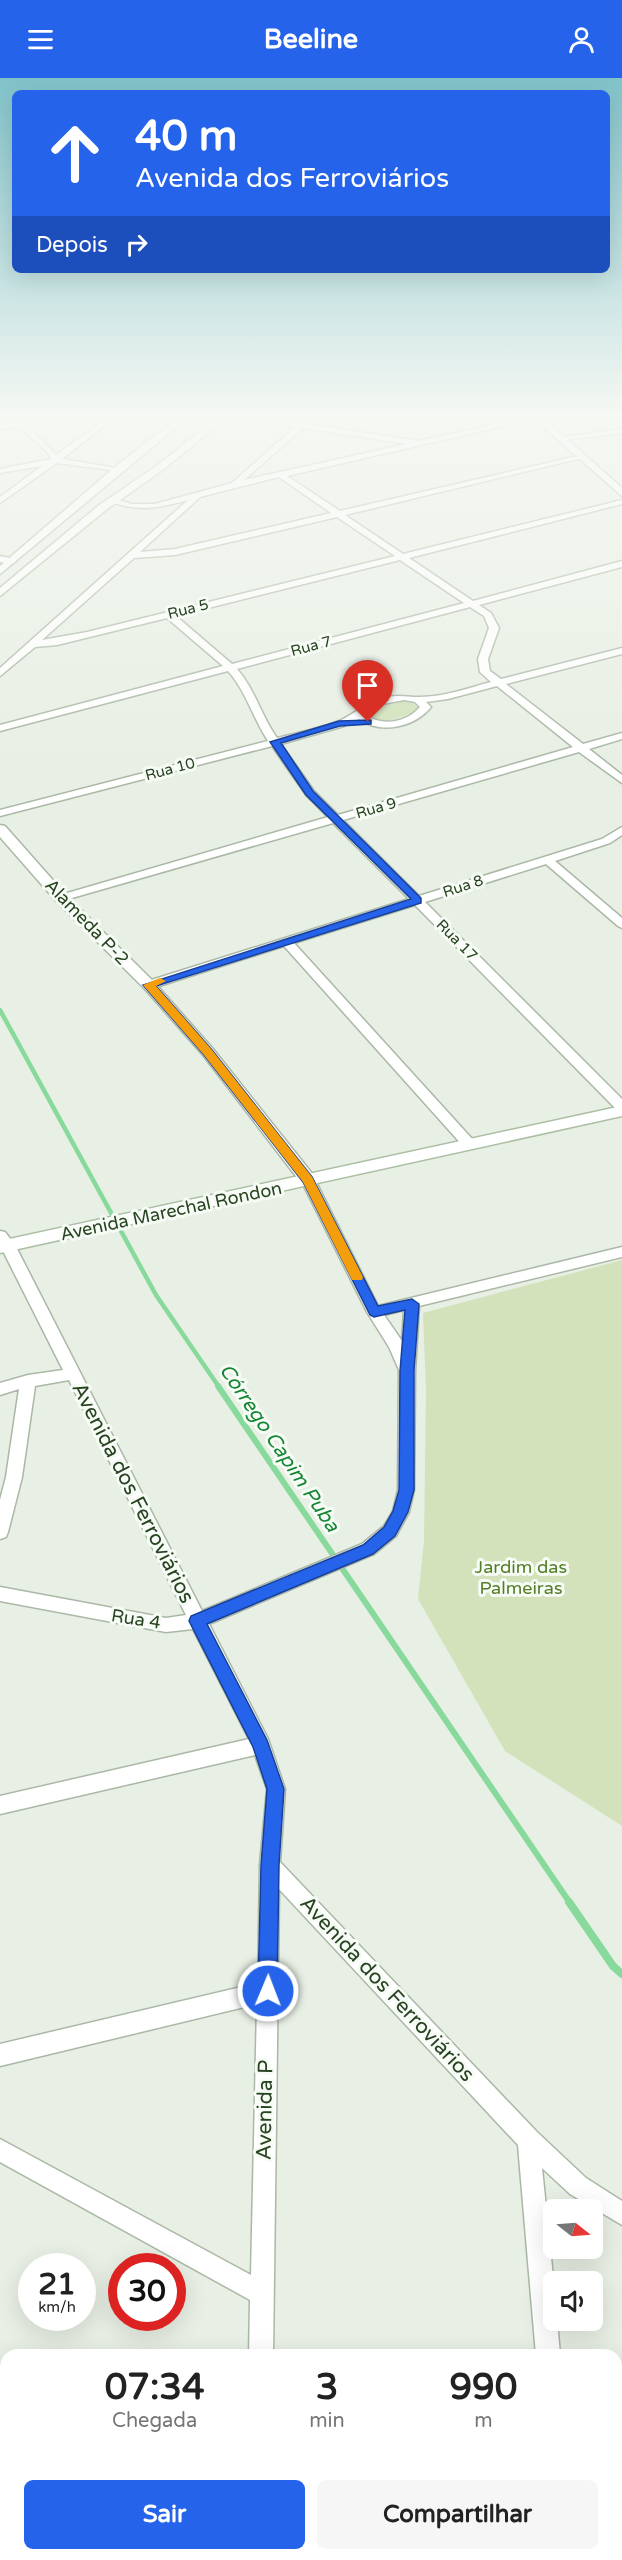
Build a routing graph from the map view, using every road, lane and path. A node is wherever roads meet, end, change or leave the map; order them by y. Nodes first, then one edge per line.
1 (46, 532) edge
2 (75, 532) edge
3 (159, 532) edge
4 (262, 532) edge
5 (366, 532) edge
6 (500, 532) edge
7 (134, 555) junction
8 (402, 556) junction
9 (0, 559) edge
10 (12, 561) junction
11 (622, 564) edge
12 (0, 571) edge
13 (0, 593) edge
14 (473, 604) junction
15 (168, 614) junction
16 (60, 621) junction
17 (87, 635) junction
18 (33, 644) junction
19 (622, 651) edge
20 (230, 667) junction
21 (0, 673) edge
22 (500, 683) junction
23 (422, 704) junction
24 (364, 718) junction
25 (0, 729) edge
26 (622, 736) edge
27 (275, 742) junction
28 (580, 748) junction
29 (622, 780) edge
30 (0, 813) edge
31 (336, 820) junction
32 (0, 829) edge
33 (622, 830) edge
34 (606, 840) junction
35 (622, 841) edge
36 (548, 859) junction
37 (61, 898) junction
38 (418, 900) junction
39 (622, 924) edge
40 (286, 942) junction
41 (149, 985) junction
42 (622, 1109) edge
43 (469, 1143) junction
44 (308, 1180) junction
45 (3, 1243) edge
46 (622, 1252) edge
47 (412, 1304) junction
48 (374, 1312) junction
49 (407, 1371) junction
50 (73, 1374) junction
51 (28, 1381) junction
52 (0, 1389) edge
53 (0, 1532) edge
54 (0, 1594) edge
55 (197, 1621) junction
56 (261, 1745) junction
57 (0, 1805) edge
58 (270, 1865) junction
59 (268, 1991) junction
60 (0, 2055) edge
61 (529, 2140) junction
62 (0, 2150) edge
63 (622, 2214) edge
64 (261, 2293) junction
65 (261, 2349) edge
66 (547, 2349) edge

1 - 10 main road
2 - 13 main road
3 - 7 street
4 - 7 street
5 - 8 street
6 - 8 street, Rua 5
7 - 16 street
8 - 14 street
8 - 15 street, Rua 5
9 - 10 street
10 - 12 main road
11 - 14 street, Rua 7
14 - 20 street, Rua 7
14 - 22 street
15 - 17 street, Rua 5
15 - 20 street
16 - 17 street
16 - 18 street
17 - 18 street, Rua 5
18 - 21 street
19 - 22 street
20 - 25 street, Rua 7
20 - 27 street
22 - 23 street
22 - 28 street
23 - 24 street, Rua 10
23 - 24 street
24 - 27 street, Rua 10
26 - 28 street, Rua 9
27 - 30 street, Rua 10
27 - 31 street, Rua 17
28 - 29 street
28 - 31 street, Rua 9
31 - 37 street, Rua 9
31 - 38 street, Rua 17
32 - 37 main road, Alameda P-2
33 - 34 street, Rua 8
34 - 35 street, Rua 8
34 - 36 street, Rua 8
36 - 38 street, Rua 8
36 - 39 street
37 - 41 main road, Alameda P-2
38 - 40 street, Rua 8
38 - 42 street, Rua 17
40 - 41 street, Rua 8
40 - 43 street
41 - 44 main road, Alameda P-2
42 - 43 main road, Avenida Marechal Rondon
43 - 44 main road, Avenida Marechal Rondon
44 - 45 main road, Avenida Marechal Rondon
44 - 48 street, Alameda P-2
45 - 50 street, Avenida dos Ferroviários
46 - 47 street
47 - 48 street
47 - 49 street, Rua 4
48 - 49 street, Alameda P-2
49 - 55 street, Rua 4
50 - 51 street
50 - 55 street, Avenida dos Ferroviários
51 - 52 street
51 - 53 street
54 - 55 street, Rua 4
55 - 56 street, Avenida dos Ferroviários
56 - 57 street
56 - 58 street, Avenida dos Ferroviários
58 - 59 street, Avenida P
58 - 61 street, Avenida dos Ferroviários
59 - 60 street
59 - 64 street, Avenida P
61 - 63 street, Avenida dos Ferroviários
61 - 66 street
62 - 64 street
64 - 65 street, Avenida P

